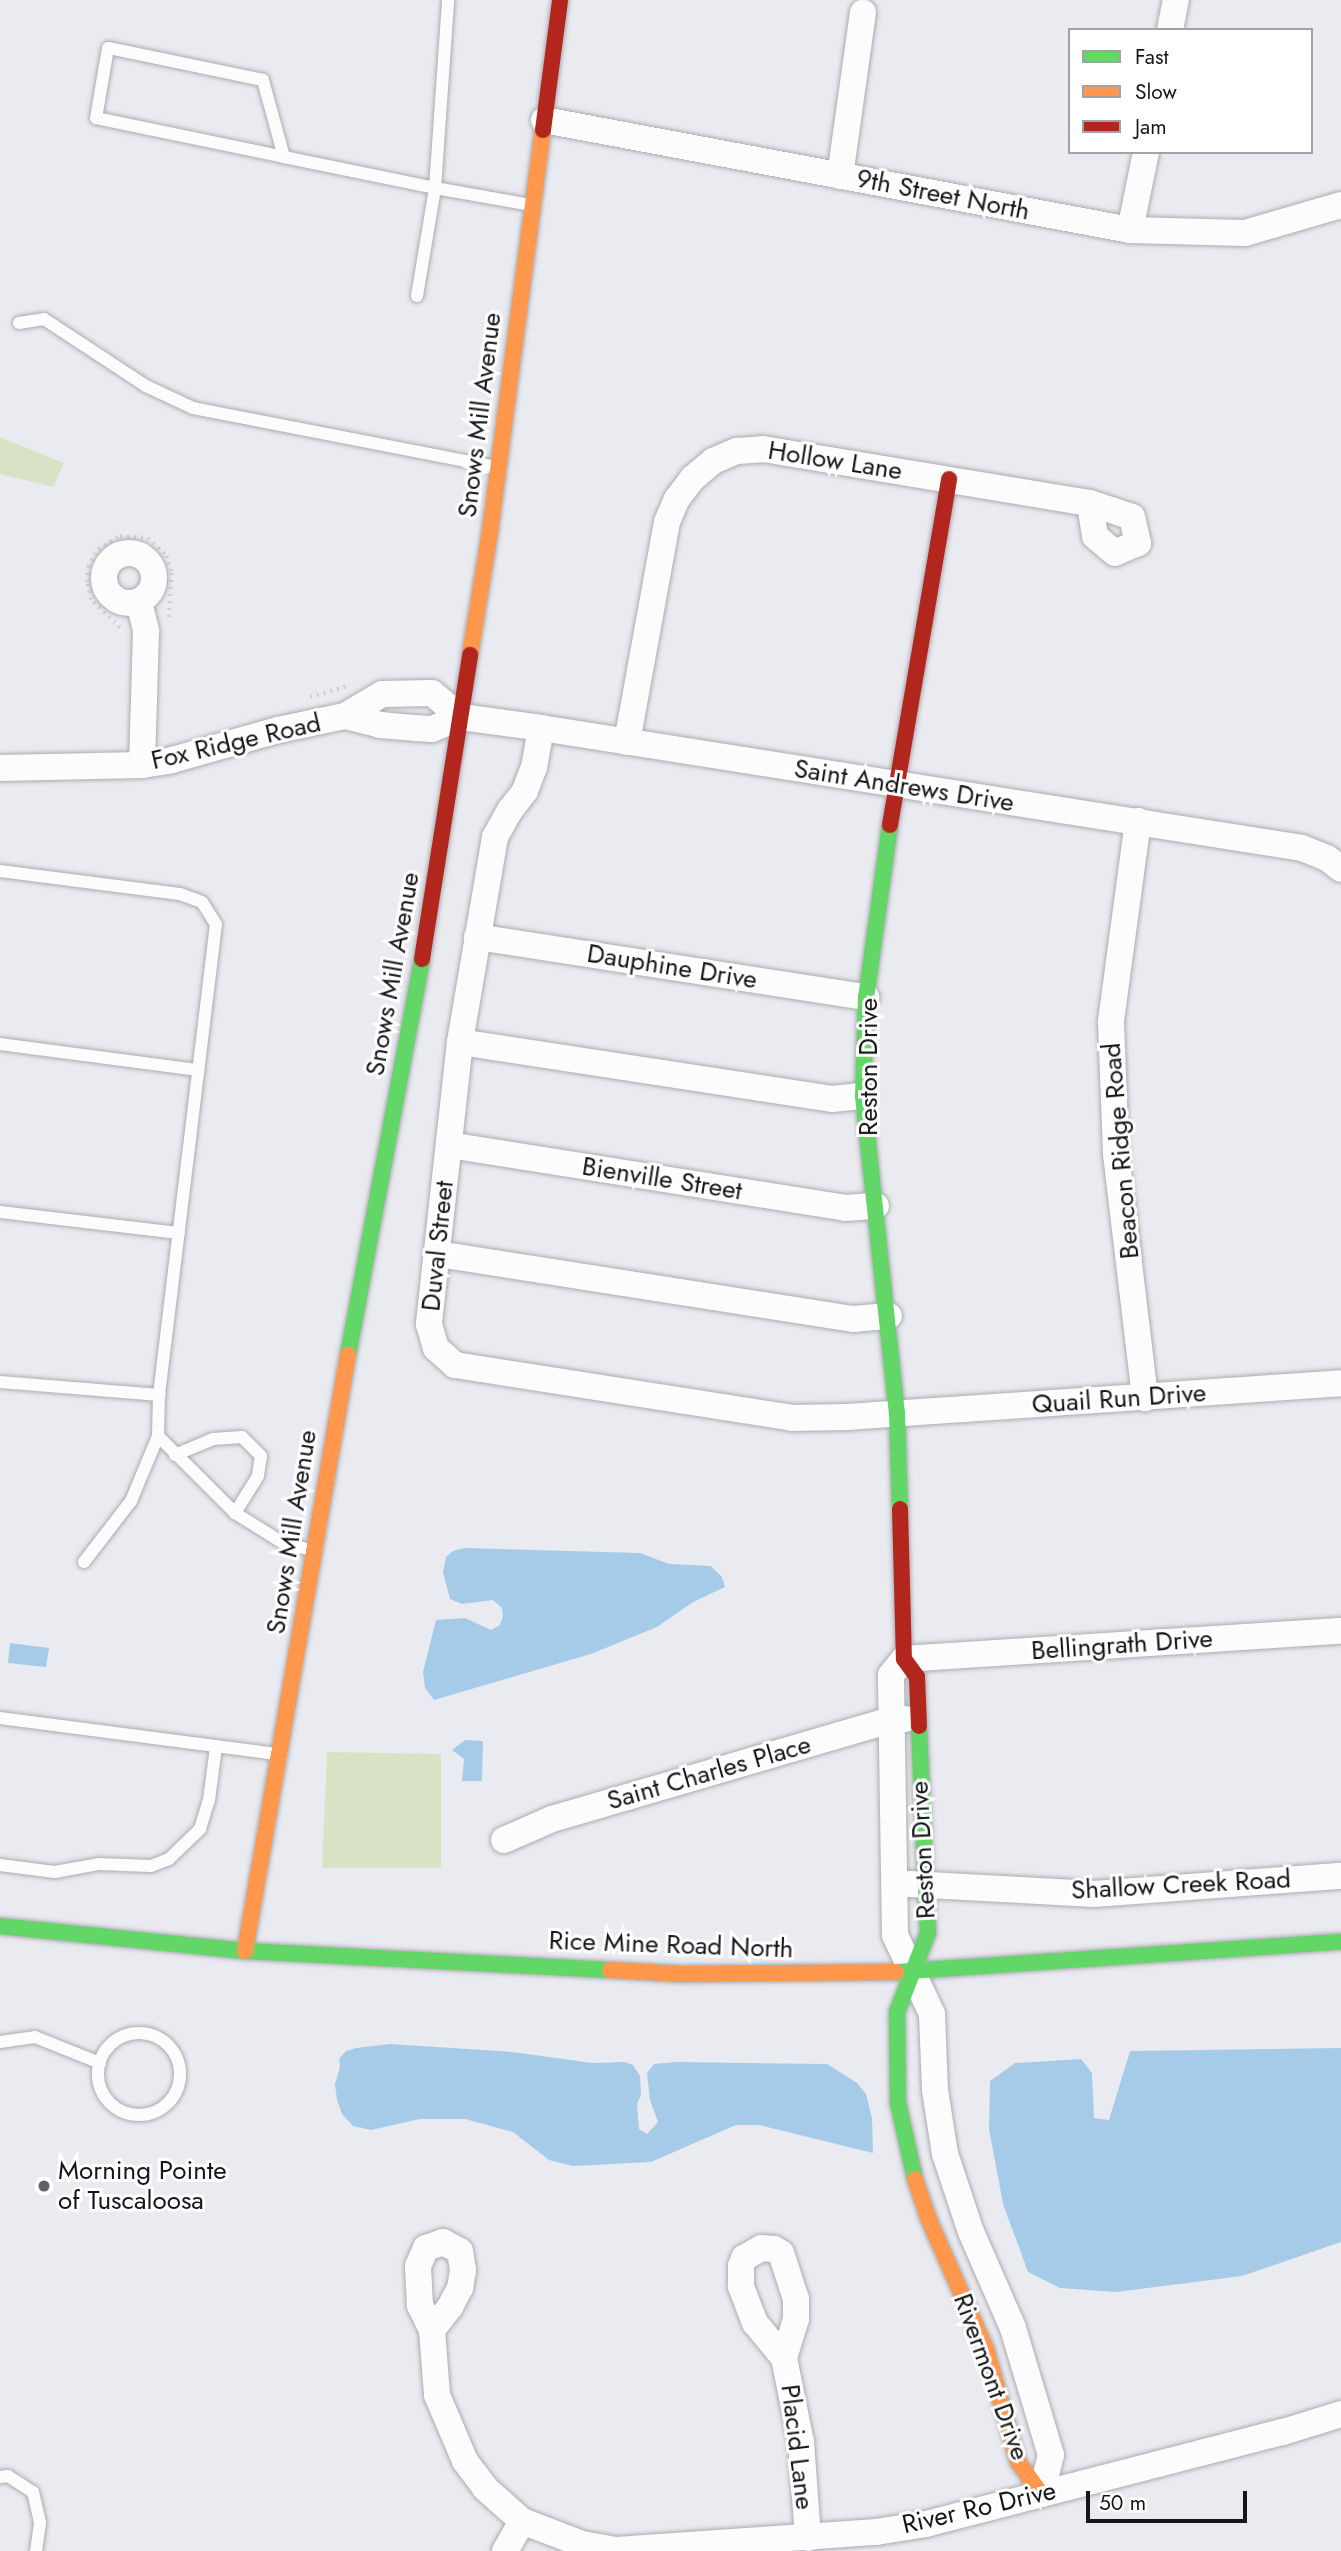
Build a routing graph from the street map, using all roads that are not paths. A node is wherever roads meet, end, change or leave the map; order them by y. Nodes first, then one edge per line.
1 (448, 0) edge
2 (560, 0) edge
3 (1177, 0) edge
4 (863, 13) dead end
5 (1171, 28) edge
6 (544, 120) junction
7 (1146, 154) edge
8 (284, 157) junction
9 (840, 176) junction
10 (435, 188) junction
11 (531, 205) junction
12 (1341, 205) edge
13 (1130, 230) junction
14 (418, 296) dead end
15 (19, 323) dead end
16 (499, 467) junction
17 (949, 479) junction
18 (1090, 503) dead end
19 (139, 602) dead end
20 (461, 718) junction
21 (541, 728) junction
22 (627, 742) junction
23 (142, 765) junction
24 (0, 768) edge
25 (896, 785) junction
26 (1138, 821) junction
27 (1341, 869) edge
28 (0, 871) edge
29 (477, 937) junction
30 (866, 997) junction
31 (460, 1042) junction
32 (0, 1044) edge
33 (198, 1070) junction
34 (863, 1096) junction
35 (449, 1145) junction
36 (876, 1206) junction
37 (0, 1212) edge
38 (178, 1233) junction
39 (438, 1254) junction
40 (888, 1316) junction
41 (0, 1382) edge
42 (1341, 1383) edge
43 (159, 1395) junction
44 (1145, 1398) junction
45 (897, 1413) junction
46 (159, 1436) junction
47 (175, 1455) junction
48 (235, 1513) junction
49 (314, 1550) junction
50 (84, 1562) dead end
51 (1341, 1631) edge
52 (904, 1659) junction
53 (0, 1718) edge
54 (918, 1718) junction
55 (891, 1720) junction
56 (216, 1747) junction
57 (281, 1755) junction
58 (503, 1840) dead end
59 (0, 1866) edge
60 (1341, 1876) edge
61 (895, 1883) junction
62 (924, 1884) junction
63 (0, 1926) edge
64 (1341, 1942) edge
65 (245, 1951) junction
66 (912, 1972) junction
67 (0, 2042) edge
68 (100, 2063) junction
69 (432, 2330) dead end
70 (784, 2358) dead end
71 (1341, 2414) edge
72 (0, 2477) edge
73 (1041, 2494) junction
74 (522, 2521) junction
75 (808, 2538) junction
76 (36, 2551) edge
77 (505, 2551) edge

1 - 10 lane
2 - 6 main road, Snows Mill Avenue
3 - 5 street
4 - 9 street
6 - 9 street, 9th Street North
6 - 11 main road, Snows Mill Avenue
7 - 13 street
8 - 8 lane
8 - 10 lane
9 - 13 street, 9th Street North
10 - 11 lane
10 - 14 lane
11 - 16 main road, Snows Mill Avenue
12 - 13 street, 9th Street North
15 - 16 lane
16 - 20 main road, Snows Mill Avenue
17 - 18 street, Hollow Lane
17 - 22 street, Hollow Lane
17 - 25 main road, Reston Drive
19 - 23 street
20 - 21 street, Saint Andrews Drive
20 - 23 street, Fox Ridge Road
20 - 49 main road, Snows Mill Avenue
21 - 22 street, Saint Andrews Drive
21 - 29 street, Duval Street
22 - 25 street, Saint Andrews Drive
23 - 24 street, Fox Ridge Road
25 - 26 street, Saint Andrews Drive
25 - 30 main road, Reston Drive
26 - 27 street, Saint Andrews Drive
26 - 44 street, Beacon Ridge Road
28 - 33 lane
29 - 30 street, Dauphine Drive
29 - 31 street, Duval Street
30 - 34 main road, Reston Drive
31 - 34 street
31 - 35 street, Duval Street
32 - 33 lane
33 - 38 lane
34 - 36 main road, Reston Drive
35 - 36 street, Bienville Street
35 - 39 street, Duval Street
36 - 40 main road, Reston Drive
37 - 38 lane
38 - 43 lane
39 - 40 street
39 - 45 street, Duval Street
40 - 45 main road, Reston Drive
41 - 43 lane
42 - 44 street, Quail Run Drive
43 - 46 lane
44 - 45 street, Quail Run Drive
45 - 52 main road, Reston Drive
46 - 47 lane
46 - 50 lane
47 - 48 lane
47 - 48 lane
48 - 49 lane
49 - 57 main road, Snows Mill Avenue
51 - 52 street, Bellingrath Drive
52 - 54 main road, Reston Drive
52 - 55 street, Reston Drive
53 - 56 lane
54 - 55 street, Saint Charles Place
54 - 62 main road, Reston Drive
55 - 58 street, Saint Charles Place
55 - 61 street, Reston Drive
56 - 57 lane
56 - 59 lane
57 - 65 main road, Snows Mill Avenue
60 - 62 street, Shallow Creek Road
61 - 62 street, Shallow Creek Road
61 - 66 street, Reston Drive
62 - 66 main road, Reston Drive
63 - 65 main road, Rice Mine Road North
64 - 66 main road, Rice Mine Road North
65 - 66 main road, Rice Mine Road North
66 - 73 street, Rivermont Drive
66 - 73 main road, Rivermont Drive
67 - 68 lane
68 - 68 lane
69 - 74 street
70 - 75 street, Placid Lane
71 - 73 street, River Ro Drive
72 - 76 lane
73 - 75 street, River Ro Drive
74 - 75 street, River Ro Drive
74 - 77 street

